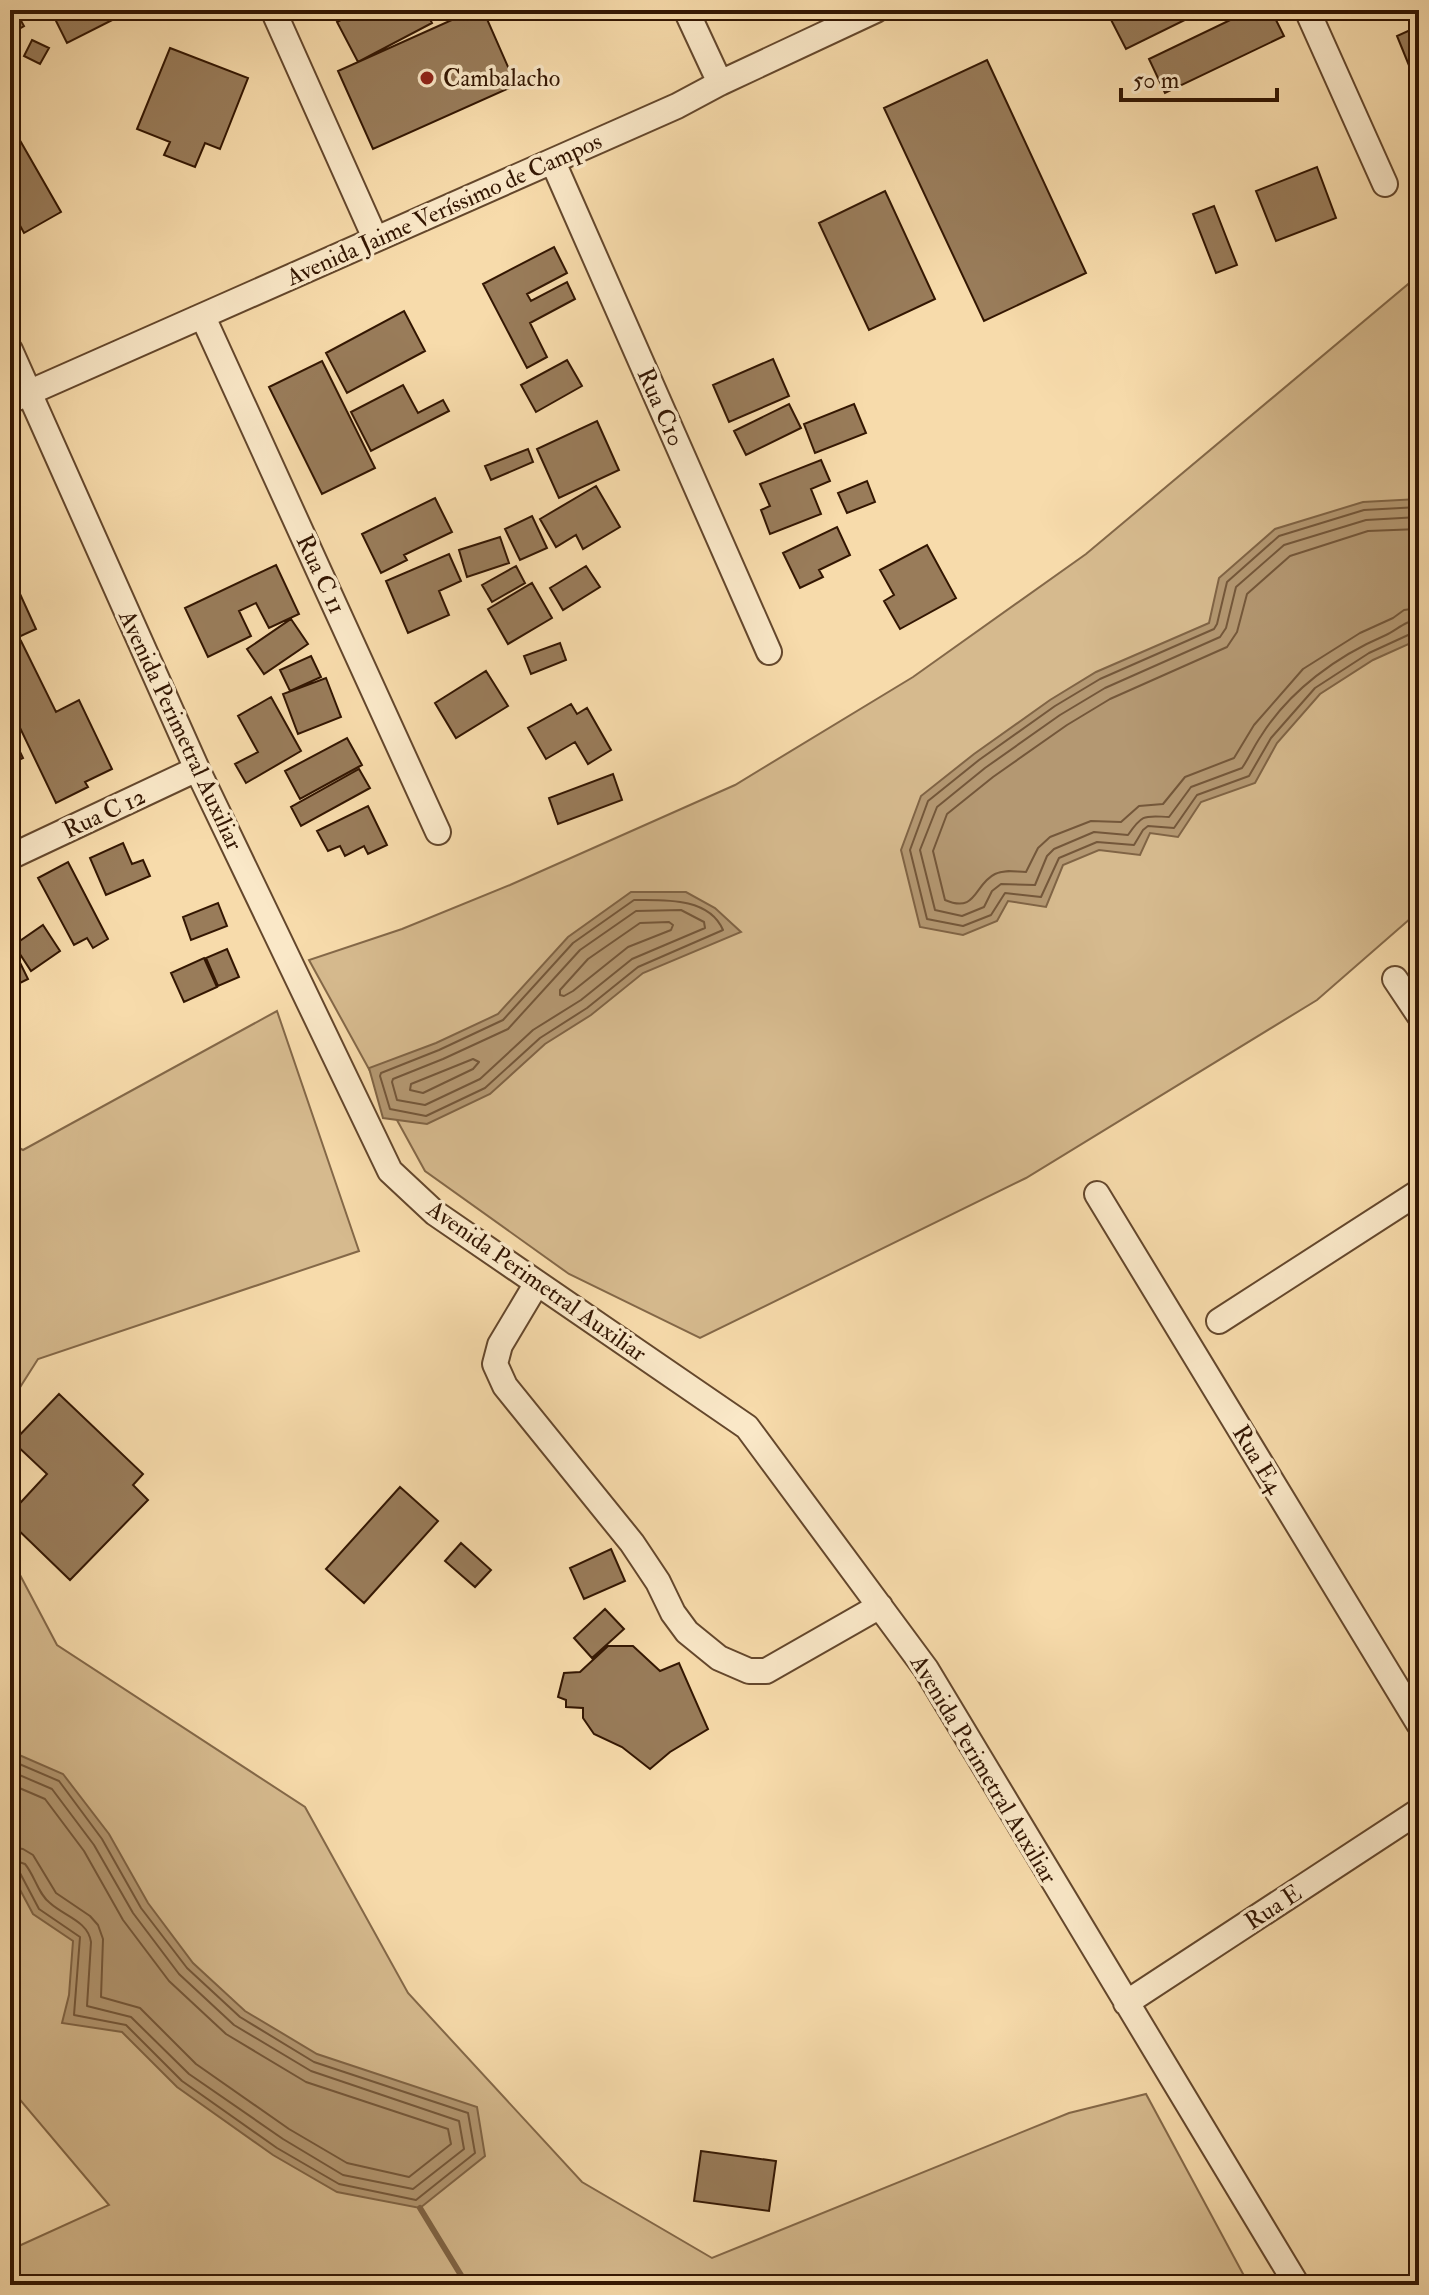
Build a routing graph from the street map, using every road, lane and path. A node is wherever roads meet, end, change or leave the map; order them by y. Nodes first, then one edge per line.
1 (273, 10) edge
2 (686, 10) edge
3 (876, 10) edge
4 (1307, 10) edge
5 (720, 83) junction
6 (553, 162) junction
7 (1385, 184) dead end
8 (375, 238) junction
9 (203, 317) junction
10 (10, 350) edge
11 (20, 397) edge
12 (769, 652) dead end
13 (197, 769) junction
14 (438, 832) dead end
15 (10, 857) edge
16 (1395, 979) dead end
17 (1419, 1015) edge
18 (1419, 1192) edge
19 (1097, 1194) dead end
20 (537, 1283) junction
21 (1219, 1321) dead end
22 (880, 1606) junction
23 (1419, 1724) edge
24 (1419, 1811) edge
25 (1126, 2003) junction
26 (1297, 2285) edge

1 - 8 street
2 - 5 street
3 - 5 street, Avenida Jaime Veríssimo de Campos
4 - 7 street
5 - 6 street, Avenida Jaime Veríssimo de Campos
6 - 8 street, Avenida Jaime Veríssimo de Campos
6 - 12 street, Rua C10
8 - 9 street, Avenida Jaime Veríssimo de Campos
9 - 11 street, Avenida Jaime Veríssimo de Campos
9 - 14 street, Rua C 11
10 - 11 street, Avenida Perimetral Auxiliar
11 - 13 street, Avenida Perimetral Auxiliar
13 - 15 street, Rua C 12
13 - 20 street, Avenida Perimetral Auxiliar
16 - 17 street
18 - 21 street
19 - 23 street, Rua E4
20 - 22 street, Avenida Perimetral Auxiliar
20 - 22 street
22 - 25 street, Avenida Perimetral Auxiliar
24 - 25 street, Rua E
25 - 26 street, Avenida Perimetral Auxiliar

